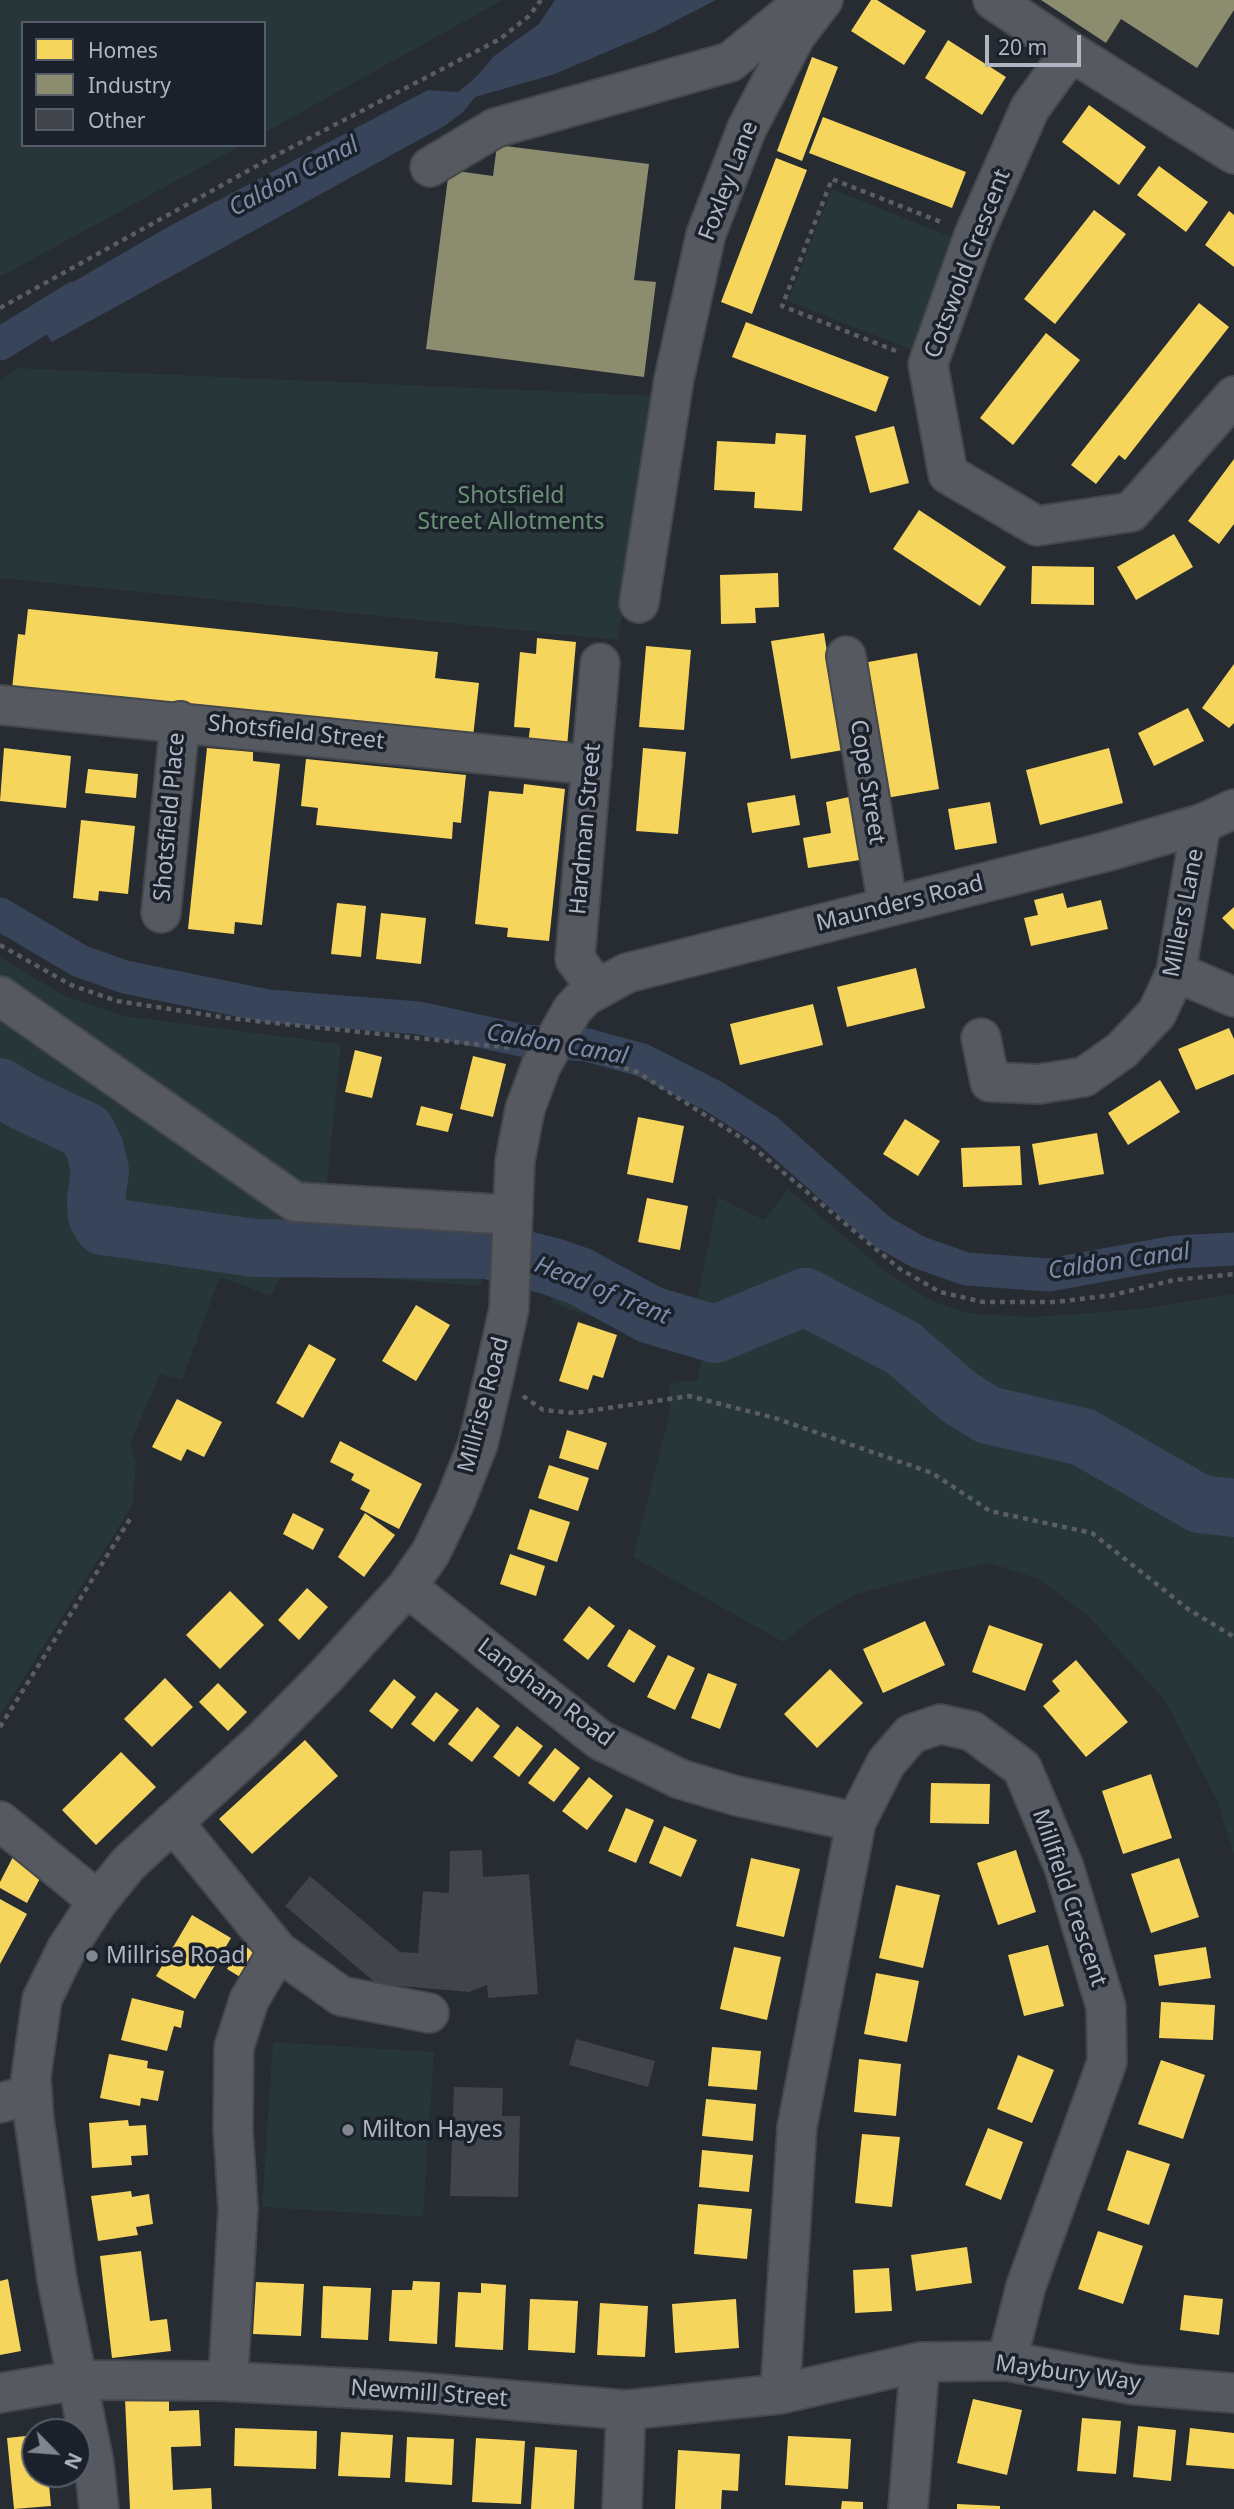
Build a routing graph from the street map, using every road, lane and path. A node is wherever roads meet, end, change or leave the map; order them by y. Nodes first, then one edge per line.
1 (541, 0) edge
2 (806, 0) edge
3 (823, 0) edge
4 (993, 0) edge
5 (1071, 52) junction
6 (1234, 154) edge
7 (430, 167) dead end
8 (974, 235) junction
9 (0, 309) edge
10 (928, 364) junction
11 (1234, 396) edge
12 (639, 603) dead end
13 (846, 656) dead end
14 (600, 663) dead end
15 (0, 705) edge
16 (180, 721) junction
17 (592, 765) junction
18 (1217, 817) edge
19 (888, 907) junction
20 (161, 913) dead end
21 (0, 945) edge
22 (1176, 972) junction
23 (0, 996) edge
24 (1234, 997) edge
25 (584, 999) junction
26 (981, 1038) dead end
27 (581, 1054) dead end
28 (530, 1057) junction
29 (513, 1222) junction
30 (1234, 1274) edge
31 (494, 1376) junction
32 (130, 1518) dead end
33 (407, 1587) junction
34 (1234, 1637) edge
35 (0, 1727) edge
36 (0, 1821) edge
37 (173, 1822) junction
38 (856, 1822) junction
39 (97, 1901) junction
40 (278, 1951) junction
41 (429, 2013) dead end
42 (16, 2099) edge
43 (1007, 2361) junction
44 (919, 2362) junction
45 (77, 2380) junction
46 (228, 2381) junction
47 (0, 2393) edge
48 (1234, 2393) edge
49 (780, 2394) junction
50 (626, 2410) junction
51 (99, 2509) edge
52 (622, 2509) edge
53 (908, 2509) edge

1 - 9 path
2 - 7 street
3 - 12 street, Foxley Lane
4 - 5 street
5 - 6 street
5 - 8 street, Cotswold Crescent
8 - 10 street, Cotswold Crescent
8 - 10 path
10 - 11 street, Cotswold Crescent
13 - 19 street, Cope Street
14 - 17 street, Hardman Street
15 - 16 street, Shotsfield Street
16 - 17 street, Shotsfield Street
16 - 20 street, Shotsfield Place
17 - 25 street, Hardman Street
18 - 19 street, Maunders Road
18 - 22 street, Millers Lane
19 - 25 street, Maunders Road
21 - 28 path
22 - 24 street
22 - 26 street, Millers Lane
23 - 29 street
25 - 28 street, Millrise Road, bridge
27 - 30 path
28 - 29 street, Millrise Road
29 - 31 street, Millrise Road
31 - 33 street, Millrise Road
31 - 34 path
32 - 35 path
33 - 37 street, Millrise Road
33 - 38 street, Langham Road
36 - 39 street
37 - 39 street, Millrise Road
37 - 40 street
38 - 43 street, Millfield Crescent
38 - 49 street, Millfield Crescent
39 - 42 street, Millrise Road
40 - 41 street
40 - 46 street
42 - 45 street, Millrise Road
43 - 44 street, Maybury Way
43 - 48 street, Maybury Way
44 - 49 street, Maybury Way
44 - 53 street
45 - 46 street, Newmill Street
45 - 47 street, Newmill Street
45 - 51 street, Millrise Road
46 - 50 street, Newmill Street
49 - 50 street, Newmill Street
50 - 52 street

